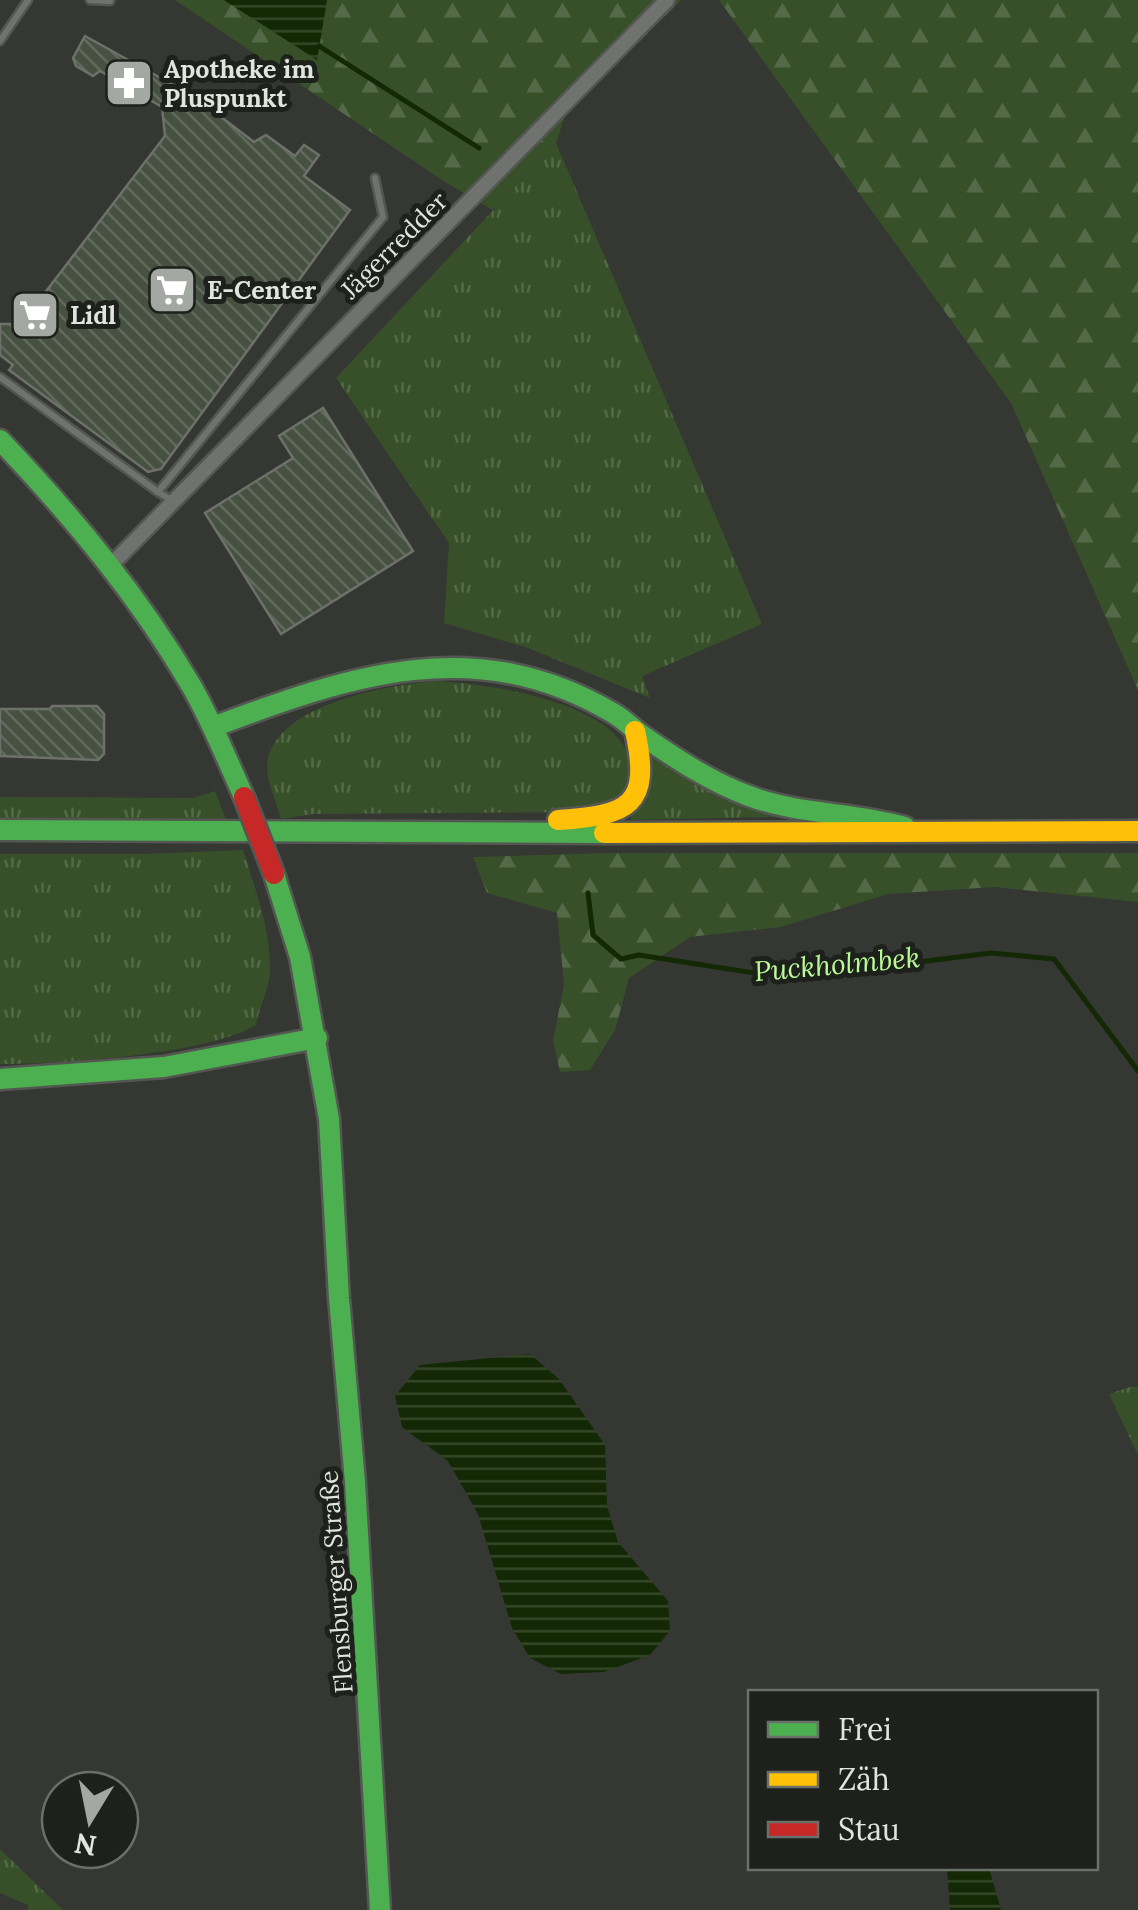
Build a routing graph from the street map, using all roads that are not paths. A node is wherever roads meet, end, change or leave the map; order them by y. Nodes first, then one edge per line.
1 (28, 0) edge
2 (90, 0) edge
3 (667, 0) edge
4 (110, 1) edge
5 (0, 41) edge
6 (375, 178) dead end
7 (0, 377) edge
8 (0, 440) edge
9 (158, 492) junction
10 (174, 501) junction
11 (112, 565) junction
12 (213, 728) junction
13 (635, 731) junction
14 (0, 830) edge
15 (24, 830) junction
16 (1138, 831) edge
17 (475, 833) junction
18 (919, 833) junction
19 (0, 840) edge
20 (317, 1038) junction
21 (0, 1079) edge
22 (380, 1910) edge

1 - 5 lane
2 - 4 lane
3 - 10 street, Jägerredder
6 - 9 lane
7 - 9 lane
8 - 11 main road
9 - 10 lane
10 - 11 street, Jägerredder
11 - 12 main road
12 - 13 main road
12 - 20 main road, Flensburger Straße, bridge
13 - 17 main road
13 - 18 main road
14 - 15 main road
15 - 17 main road
15 - 19 main road
16 - 18 main road
17 - 18 main road
20 - 21 main road
20 - 22 main road, Flensburger Straße

